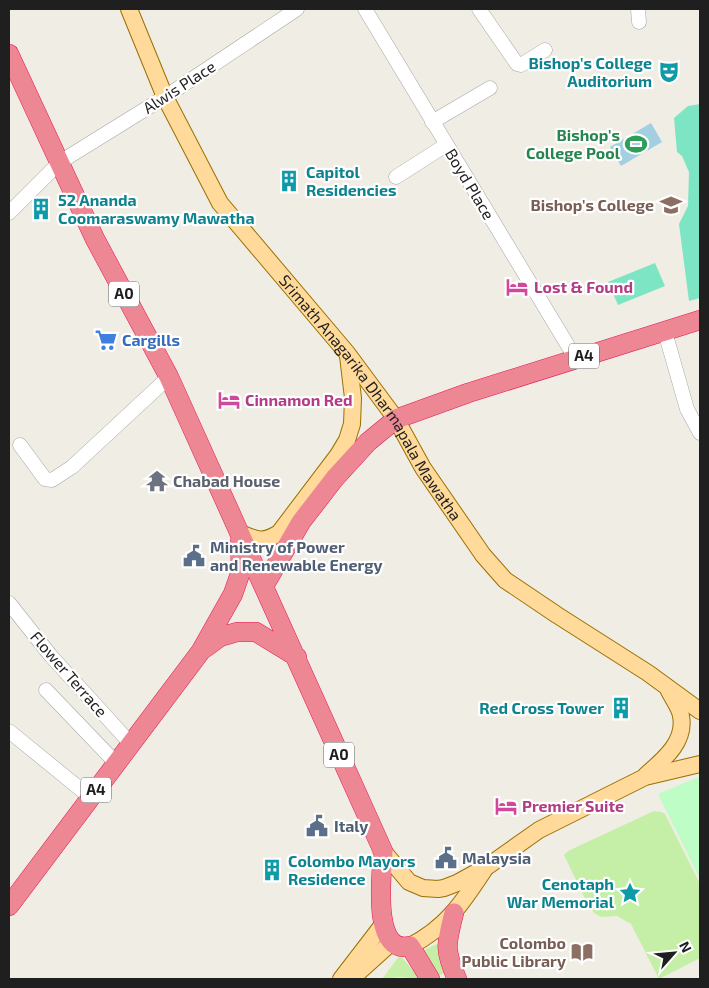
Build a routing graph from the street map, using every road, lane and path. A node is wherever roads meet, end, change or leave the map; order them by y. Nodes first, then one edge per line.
1 (130, 9) edge
2 (296, 9) edge
3 (365, 9) edge
4 (479, 9) edge
5 (545, 50) dead end
6 (11, 64) edge
7 (490, 88) dead end
8 (165, 97) junction
9 (432, 122) junction
10 (446, 145) junction
11 (60, 162) junction
12 (396, 176) dead end
13 (9, 213) edge
14 (700, 320) edge
15 (664, 332) junction
16 (347, 353) junction
17 (576, 359) junction
18 (170, 378) junction
19 (396, 420) junction
20 (700, 433) edge
21 (20, 445) dead end
22 (240, 533) junction
23 (264, 586) junction
24 (9, 603) edge
25 (202, 651) junction
26 (297, 657) junction
27 (666, 687) junction
28 (46, 690) dead end
29 (700, 711) edge
30 (9, 731) edge
31 (131, 744) junction
32 (116, 763) junction
33 (700, 764) edge
34 (645, 777) junction
35 (90, 797) junction
36 (383, 851) junction
37 (488, 866) junction
38 (11, 897) edge
39 (454, 913) junction
40 (384, 923) junction
41 (400, 945) junction
42 (341, 979) edge
43 (351, 979) edge
44 (369, 979) edge
45 (430, 979) edge
46 (457, 979) edge

1 - 8 main road, Srimath Anagarika Dharmapala Mawatha
2 - 8 street, Alwis Place
3 - 9 street, Boyd Place
4 - 5 street
6 - 11 highway, A0
7 - 9 street
8 - 11 street, Alwis Place
8 - 16 main road, Srimath Anagarika Dharmapala Mawatha
9 - 10 street, Boyd Place
10 - 12 street
10 - 17 street, Boyd Place
11 - 13 street, Alwis Place
11 - 18 highway, A0
14 - 15 highway, A4
15 - 17 highway, A4
15 - 20 street
16 - 19 main road, Srimath Anagarika Dharmapala Mawatha
16 - 22 main road
17 - 19 highway, A4
18 - 21 street
18 - 22 highway, A0
19 - 23 highway, A4
19 - 27 main road, Srimath Anagarika Dharmapala Mawatha
22 - 23 highway, A0
22 - 25 highway, A4
23 - 26 highway, A0
24 - 31 street, Flower Terrace
25 - 26 highway, A4
25 - 31 highway, A4
26 - 36 highway, A0
27 - 29 main road, Srimath Anagarika Dharmapala Mawatha
27 - 34 main road
28 - 32 street
30 - 35 street
31 - 32 highway, A4
32 - 35 highway, A4
33 - 34 main road
34 - 37 main road
35 - 38 highway, A4
36 - 37 main road
36 - 40 highway, A0
37 - 39 main road
39 - 41 main road
39 - 46 highway
40 - 41 highway, A0
40 - 42 main road
41 - 43 main road
41 - 44 main road
41 - 45 highway, A0

